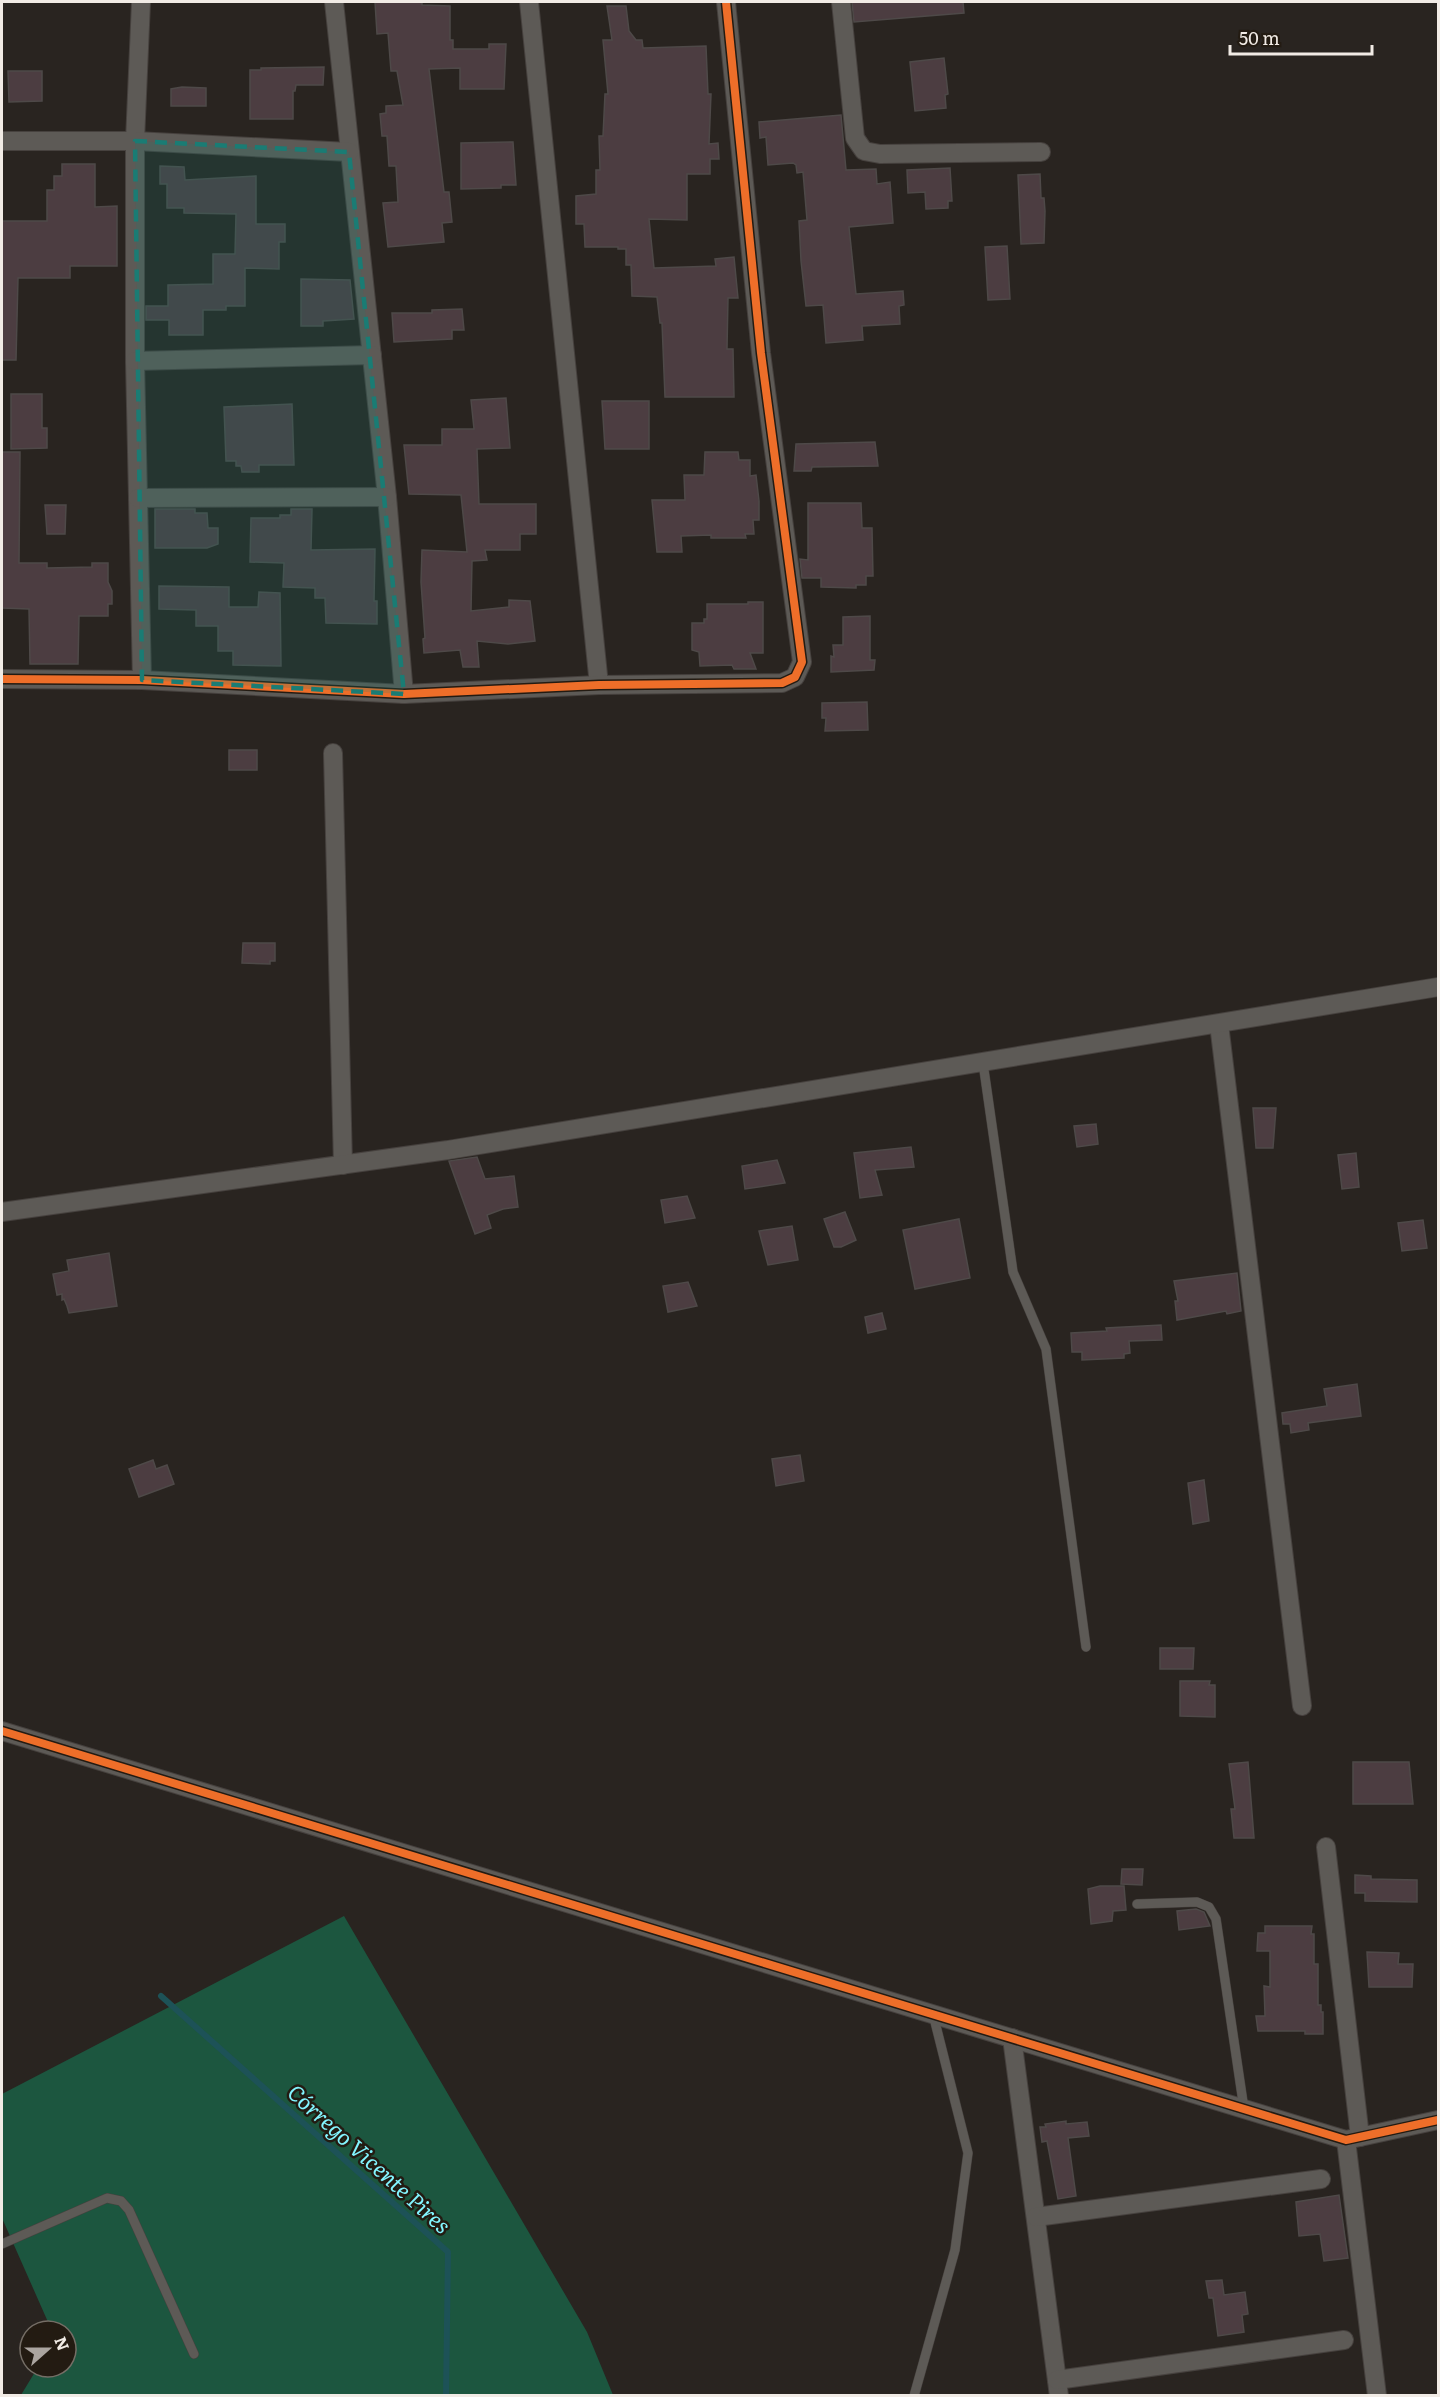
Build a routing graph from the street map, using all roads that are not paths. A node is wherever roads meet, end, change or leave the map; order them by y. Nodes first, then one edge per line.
1 (141, 2) edge
2 (334, 2) edge
3 (529, 2) edge
4 (726, 2) edge
5 (841, 2) edge
6 (2, 141) edge
7 (135, 141) junction
8 (349, 152) junction
9 (1041, 152) dead end
10 (372, 355) junction
11 (135, 361) junction
12 (387, 497) junction
13 (138, 498) junction
14 (2, 679) edge
15 (142, 681) junction
16 (599, 685) junction
17 (404, 694) junction
18 (333, 753) dead end
19 (1438, 987) edge
20 (1219, 1024) junction
21 (983, 1063) junction
22 (343, 1165) junction
23 (2, 1212) edge
24 (1086, 1647) dead end
25 (1302, 1706) dead end
26 (2, 1731) edge
27 (1326, 1847) dead end
28 (1137, 1904) dead end
29 (933, 2014) junction
30 (1012, 2038) junction
31 (1244, 2109) junction
32 (1438, 2120) edge
33 (1353, 2138) junction
34 (1321, 2179) dead end
35 (1036, 2217) junction
36 (2, 2244) edge
37 (1344, 2340) dead end
38 (194, 2354) dead end
39 (1058, 2388) edge
40 (914, 2396) edge
41 (1377, 2396) edge

1 - 7 street
2 - 8 street
3 - 16 street
4 - 16 street
5 - 9 street
6 - 7 street
7 - 8 street
7 - 11 street
8 - 10 street
10 - 11 street
10 - 12 street
11 - 13 street
12 - 13 street
12 - 17 street
13 - 15 street
14 - 15 street
15 - 17 street
16 - 17 street
18 - 22 street
19 - 20 street
20 - 21 street
20 - 25 street
21 - 22 street
21 - 24 lane
22 - 23 street
26 - 29 street
27 - 33 street
28 - 31 lane
29 - 30 street
29 - 40 lane
30 - 31 street
30 - 35 street
31 - 33 street
32 - 33 street
33 - 41 street
34 - 35 street
35 - 39 street
36 - 38 lane
37 - 39 street

